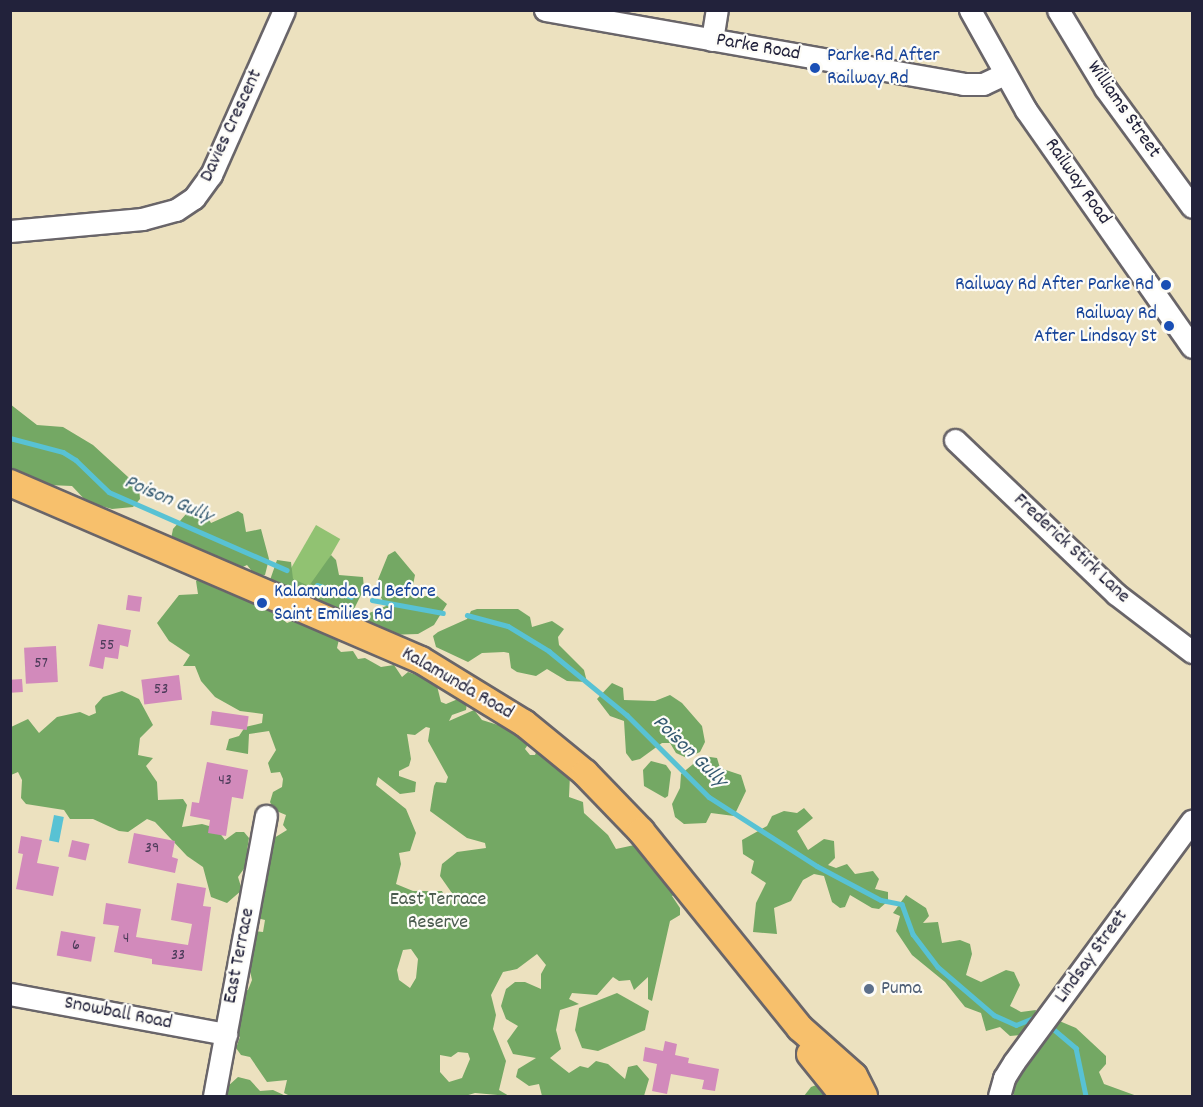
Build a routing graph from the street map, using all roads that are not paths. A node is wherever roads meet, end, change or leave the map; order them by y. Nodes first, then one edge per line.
1 (284, 10) edge
2 (545, 10) edge
3 (717, 10) edge
4 (970, 10) edge
5 (1058, 10) edge
6 (712, 40) junction
7 (1004, 74) junction
8 (1192, 207) edge
9 (10, 231) edge
10 (1192, 347) edge
11 (955, 440) dead end
12 (10, 483) edge
13 (1192, 652) edge
14 (266, 816) dead end
15 (1192, 821) edge
16 (10, 994) edge
17 (800, 1028) junction
18 (226, 1034) junction
19 (214, 1096) edge
20 (844, 1096) edge
21 (864, 1096) edge
22 (999, 1096) edge

1 - 9 street, Davies Crescent
2 - 6 street, Parke Road
3 - 6 street
4 - 7 street, Railway Road
5 - 8 street, Williams Street
6 - 7 street, Parke Road
7 - 10 street, Railway Road
11 - 13 street, Frederick Stirk Lane
12 - 17 main road, Kalamunda Road
14 - 18 street, East Terrace
15 - 22 street, Lindsay Street
16 - 18 street, Snowball Road
17 - 20 main road, Kalamunda Road
17 - 21 main road, Kalamunda Road
18 - 19 street, East Terrace

